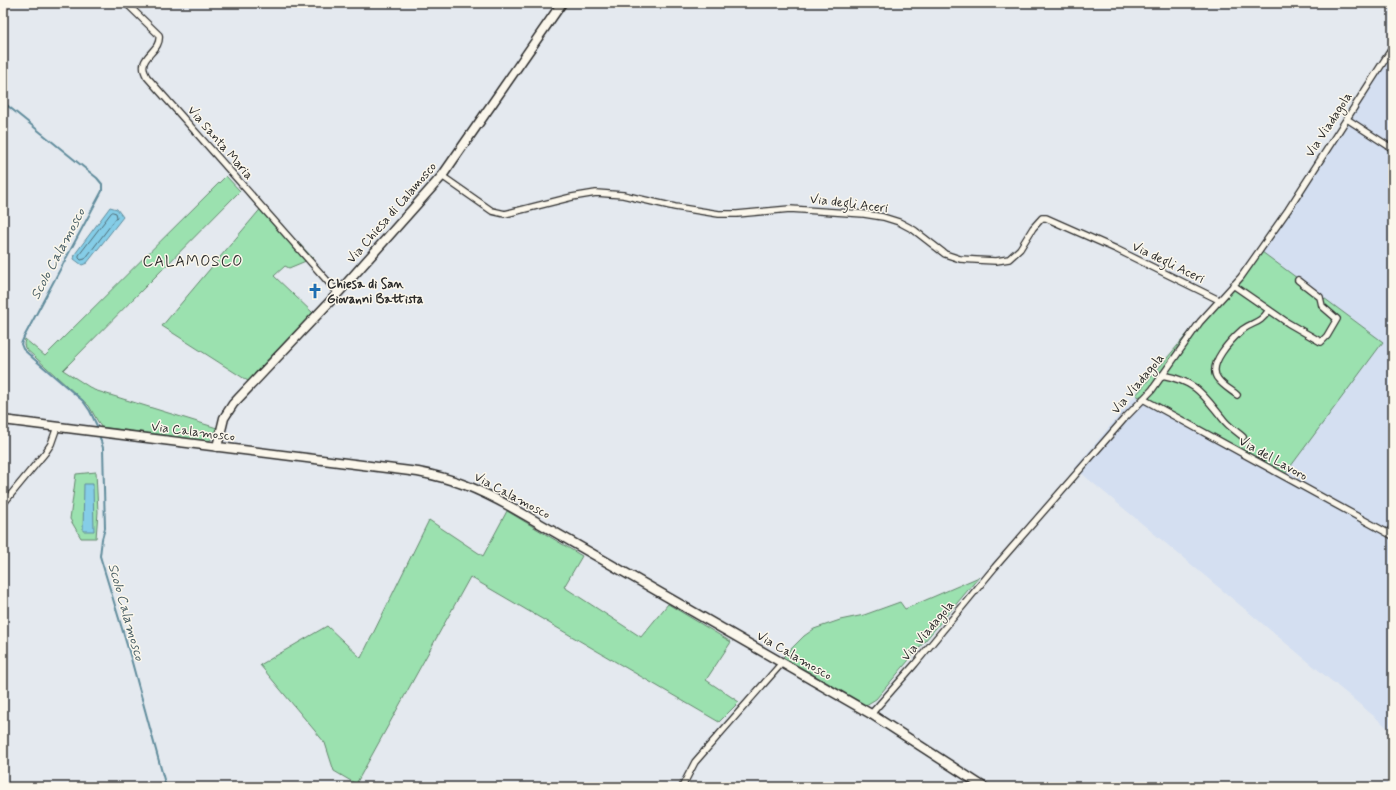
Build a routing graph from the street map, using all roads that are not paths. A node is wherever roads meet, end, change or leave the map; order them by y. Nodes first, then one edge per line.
1 (126, 3) edge
2 (562, 3) edge
3 (1393, 47) edge
4 (1347, 119) junction
5 (1393, 150) edge
6 (442, 176) junction
7 (1298, 280) dead end
8 (1233, 285) junction
9 (338, 293) junction
10 (1219, 300) junction
11 (1269, 310) junction
12 (1162, 375) junction
13 (1237, 395) dead end
14 (1143, 399) junction
15 (3, 420) edge
16 (57, 427) junction
17 (1243, 437) dead end
18 (217, 447) junction
19 (3, 504) edge
20 (1393, 526) edge
21 (1390, 535) edge
22 (782, 663) junction
23 (871, 714) junction
24 (682, 787) edge
25 (984, 787) edge

1 - 9 street, Via Santa Maria
2 - 6 street, Via Chiesa di Calamosco
3 - 4 street, Via Viadagola
4 - 5 street
4 - 8 street, Via Viadagola
6 - 9 street, Via Chiesa di Calamosco
6 - 10 street, Via degli Aceri
7 - 11 street
8 - 10 street, Via Viadagola
8 - 11 street
9 - 18 street, Via Chiesa di Calamosco
10 - 12 street, Via Viadagola
11 - 13 street
12 - 14 street, Via Viadagola
12 - 17 street
14 - 21 street, Via del Lavoro
14 - 23 street, Via Viadagola
15 - 16 street, Via Calamosco
16 - 18 street, Via Calamosco
16 - 19 street
18 - 22 street, Via Calamosco
20 - 21 street
22 - 23 street, Via Calamosco
22 - 24 street
23 - 25 street, Via Calamosco

